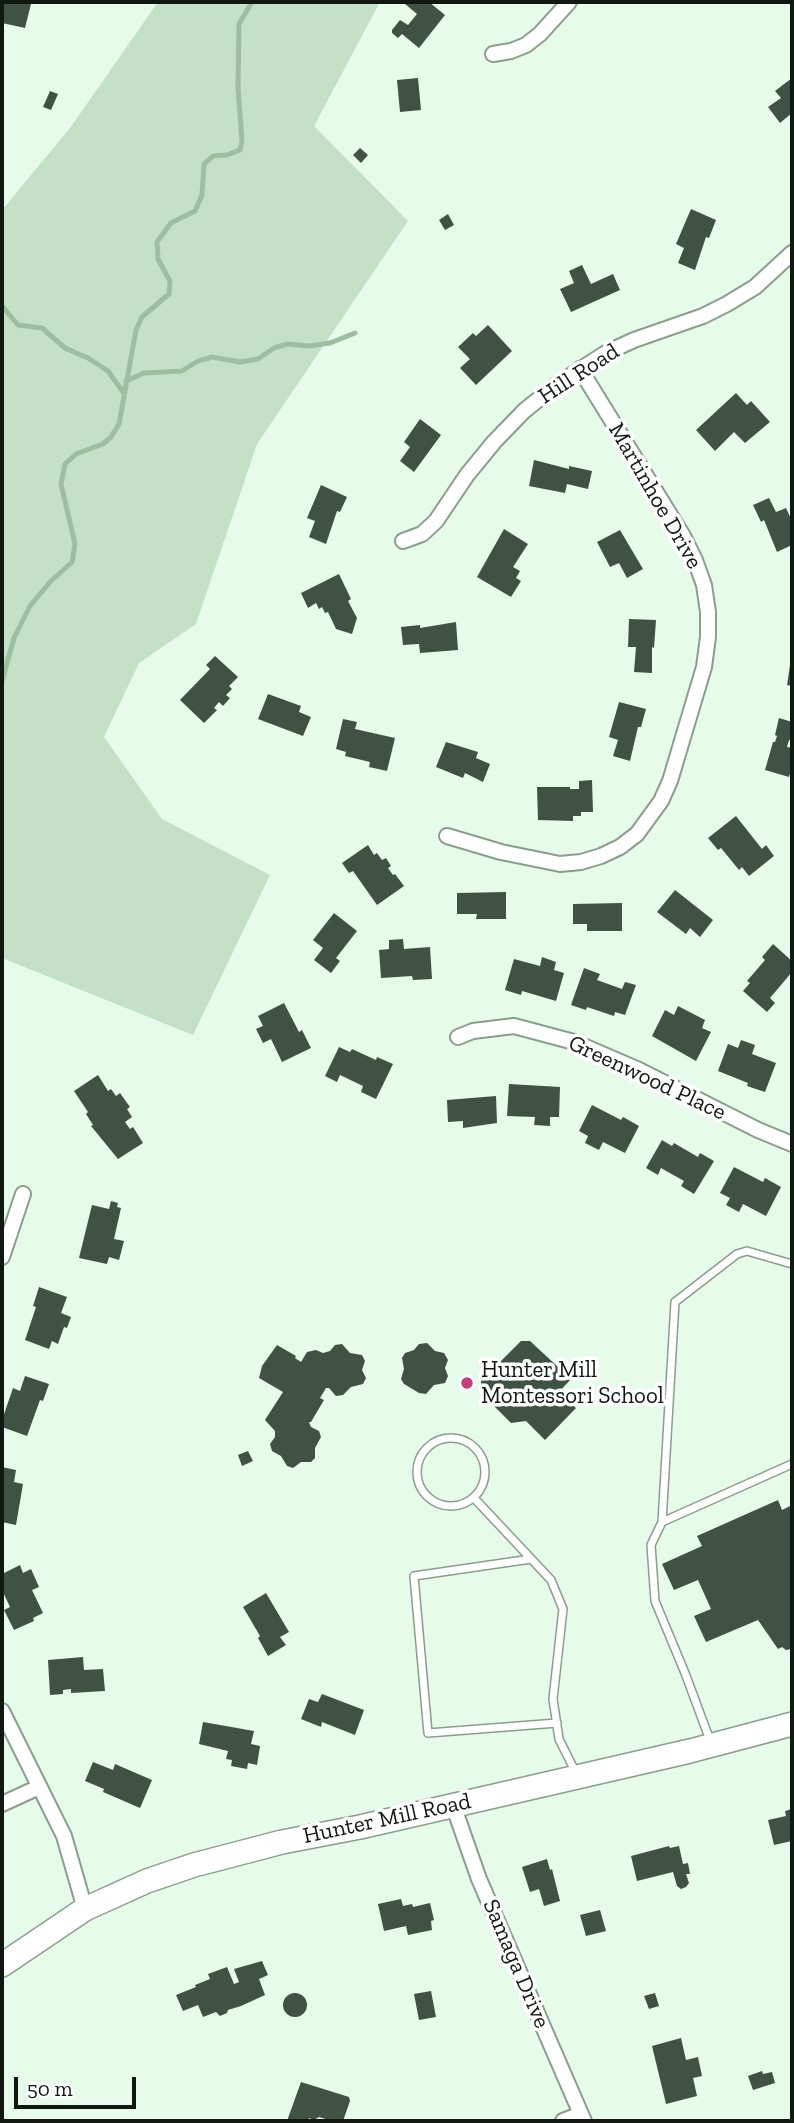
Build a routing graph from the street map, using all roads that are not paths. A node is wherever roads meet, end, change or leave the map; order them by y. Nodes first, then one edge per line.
1 (569, 2) edge
2 (493, 54) dead end
3 (792, 253) edge
4 (580, 369) junction
5 (402, 541) dead end
6 (447, 836) dead end
7 (458, 1037) dead end
8 (792, 1144) edge
9 (23, 1194) dead end
10 (2, 1257) edge
11 (792, 1264) edge
12 (792, 1464) edge
13 (474, 1497) junction
14 (662, 1522) junction
15 (531, 1559) junction
16 (2, 1711) edge
17 (557, 1723) junction
18 (792, 1724) edge
19 (712, 1746) junction
20 (578, 1777) junction
21 (39, 1787) junction
22 (2, 1804) edge
23 (453, 1805) junction
24 (85, 1909) junction
25 (2, 1965) edge
26 (582, 2117) edge
27 (563, 2121) edge

1 - 2 street
3 - 4 street, Hill Road
4 - 5 street, Hill Road
4 - 6 street, Martinhoe Drive
7 - 8 street, Greenwood Place
9 - 10 street
11 - 14 lane
12 - 14 lane
13 - 13 lane
13 - 15 lane
14 - 19 lane
15 - 17 lane
15 - 17 lane
16 - 21 street
17 - 20 lane
18 - 19 main road, Hunter Mill Road
19 - 20 main road, Hunter Mill Road
20 - 23 main road, Hunter Mill Road
21 - 22 street
21 - 24 street
23 - 24 main road, Hunter Mill Road
23 - 26 street, Samaga Drive
24 - 25 main road, Hunter Mill Road
26 - 27 street

